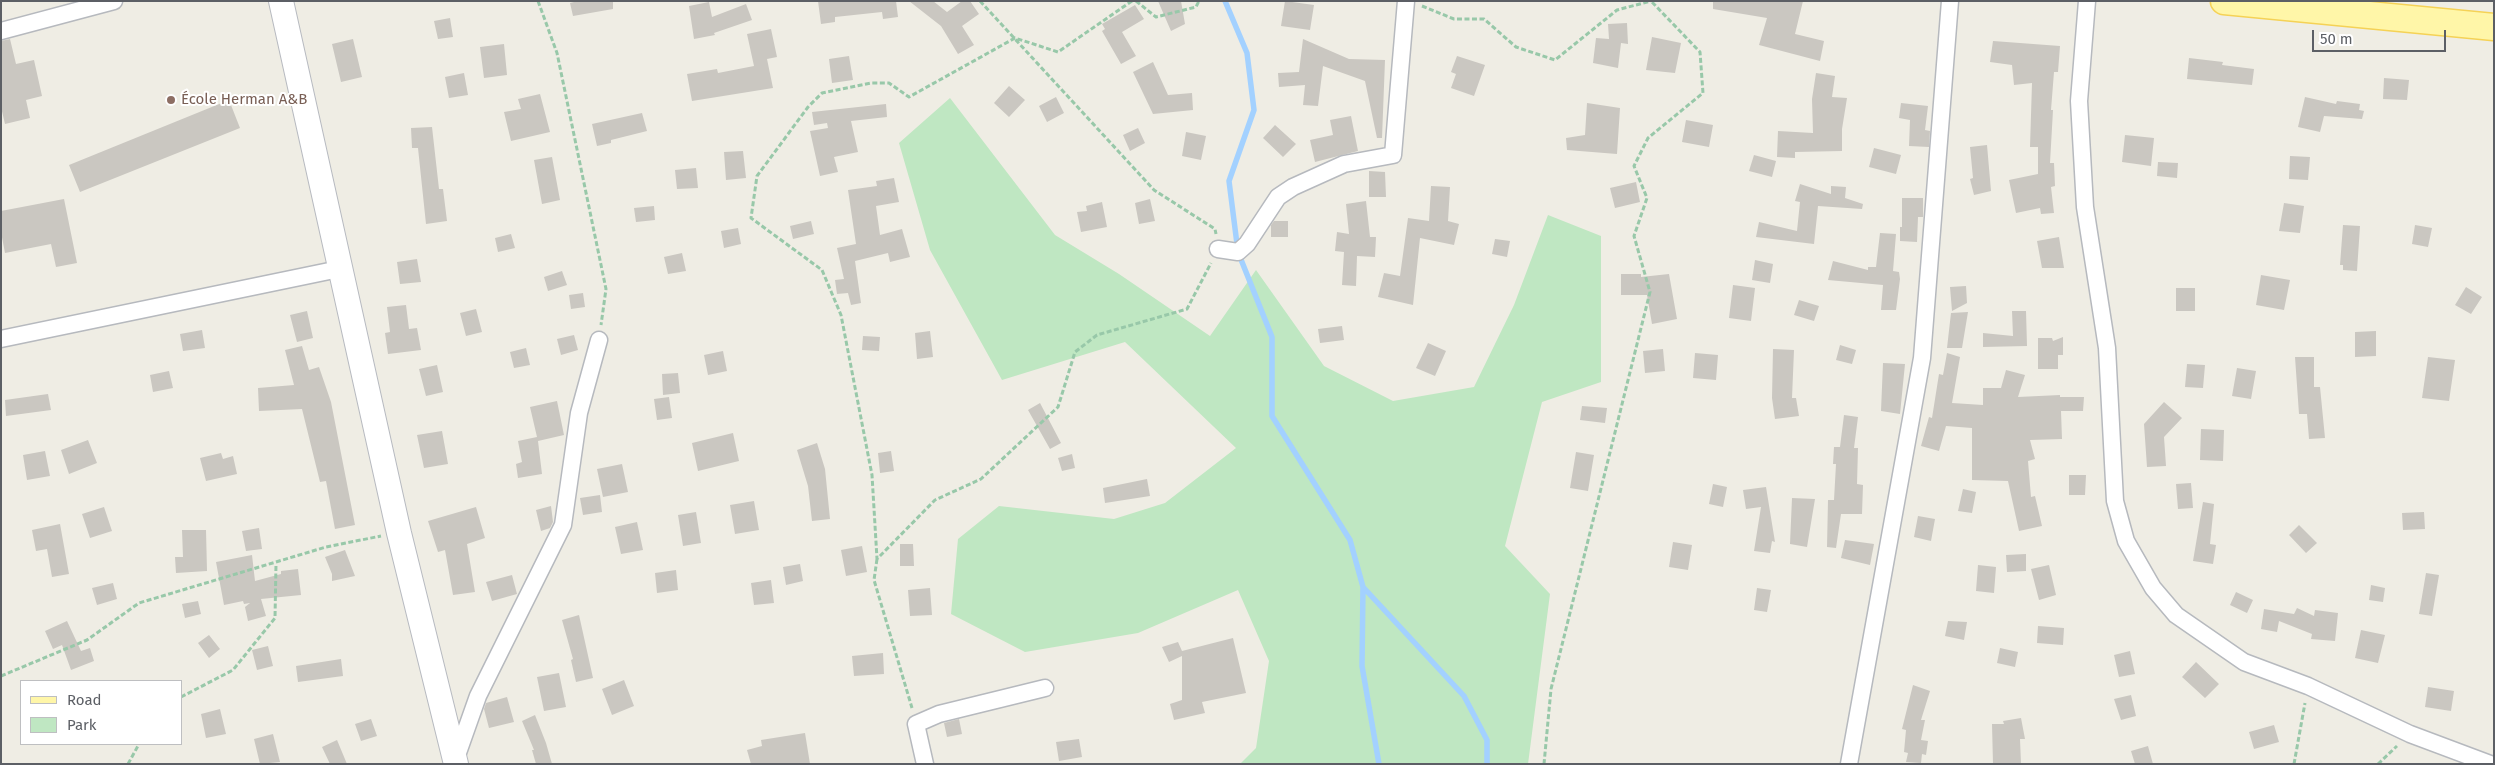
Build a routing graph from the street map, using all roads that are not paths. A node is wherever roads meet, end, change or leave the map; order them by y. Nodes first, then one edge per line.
1 (114, 1) edge
2 (281, 1) edge
3 (1950, 1) edge
4 (2087, 1) edge
5 (2224, 1) edge
6 (1412, 3) edge
7 (2494, 27) edge
8 (1, 31) edge
9 (1218, 250) road end
10 (339, 269) junction
11 (1, 339) edge
12 (599, 340) road end
13 (1046, 688) dead end
14 (456, 762) edge
15 (925, 764) edge
16 (1849, 764) edge
17 (2490, 764) edge

1 - 8 street
2 - 10 main road
3 - 16 street
4 - 17 street
5 - 7 main road
6 - 9 street
10 - 11 street
10 - 14 main road
12 - 14 street
13 - 15 street

